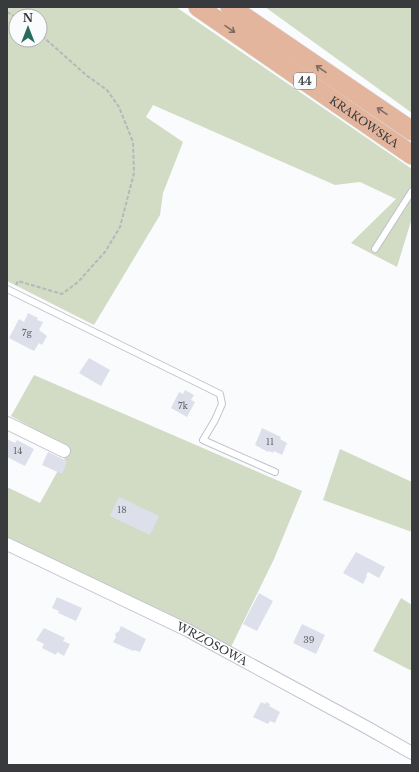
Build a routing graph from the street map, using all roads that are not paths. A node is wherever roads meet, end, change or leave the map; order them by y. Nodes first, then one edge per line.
1 (198, 7) edge
2 (230, 7) edge
3 (412, 131) edge
4 (412, 155) edge
5 (412, 191) edge
6 (375, 249) dead end
7 (10, 290) edge
8 (7, 423) edge
9 (64, 451) dead end
10 (275, 472) dead end
11 (7, 544) edge
12 (412, 753) edge

1 -> 4 main road, KRAKOWSKA / 44
3 -> 2 main road, KRAKOWSKA / 44
5 - 6 lane
7 - 10 lane
8 - 9 street
11 - 12 street, WRZOSOWA

